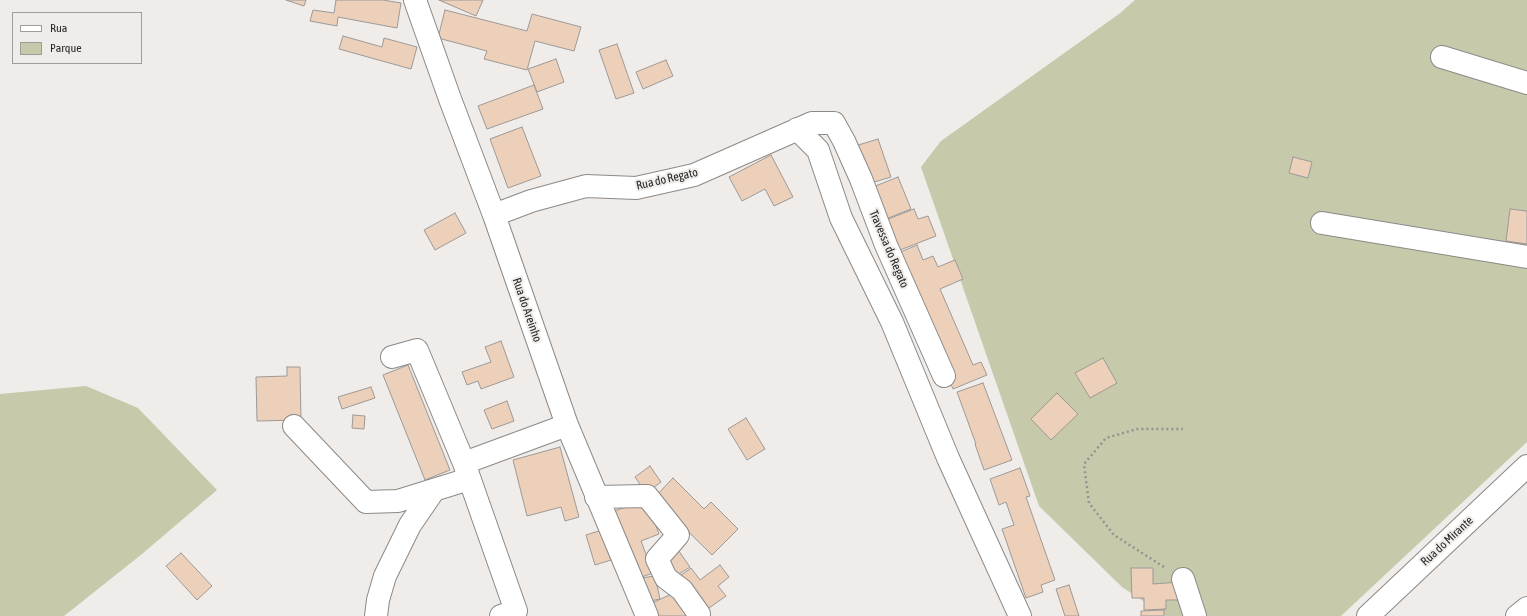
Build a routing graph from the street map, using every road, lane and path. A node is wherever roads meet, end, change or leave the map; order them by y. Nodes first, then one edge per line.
1 (415, 0) edge
2 (1442, 57) dead end
3 (1527, 83) edge
4 (834, 123) joint
5 (798, 129) junction
6 (494, 215) junction
7 (1322, 223) dead end
8 (1527, 257) edge
9 (392, 357) dead end
10 (944, 376) dead end
11 (567, 425) junction
12 (294, 426) dead end
13 (1183, 429) dead end
14 (1527, 466) edge
15 (466, 471) junction
16 (434, 490) junction
17 (596, 497) junction
18 (1183, 580) joint
19 (1527, 608) edge
20 (699, 614) dead end
21 (376, 616) edge
22 (501, 616) edge
23 (647, 616) edge
24 (1020, 616) edge
25 (1195, 616) edge
26 (1368, 616) edge
27 (1518, 616) edge

1 - 6 main road, Rua do Areinho
2 - 3 main road
4 - 5 main road, Rua do Regato
4 - 10 main road, Travessa do Regato
5 - 6 main road, Rua do Regato
5 - 24 main road
6 - 11 main road, Rua do Areinho
7 - 8 main road
9 - 15 main road
11 - 15 main road
11 - 17 main road, Rua do Areinho
12 - 16 main road
13 - 18 path
14 - 26 main road, Rua do Mirante
15 - 16 main road
15 - 22 main road
16 - 21 main road
17 - 20 main road
17 - 23 main road, Rua do Areinho
18 - 25 main road
19 - 27 main road

